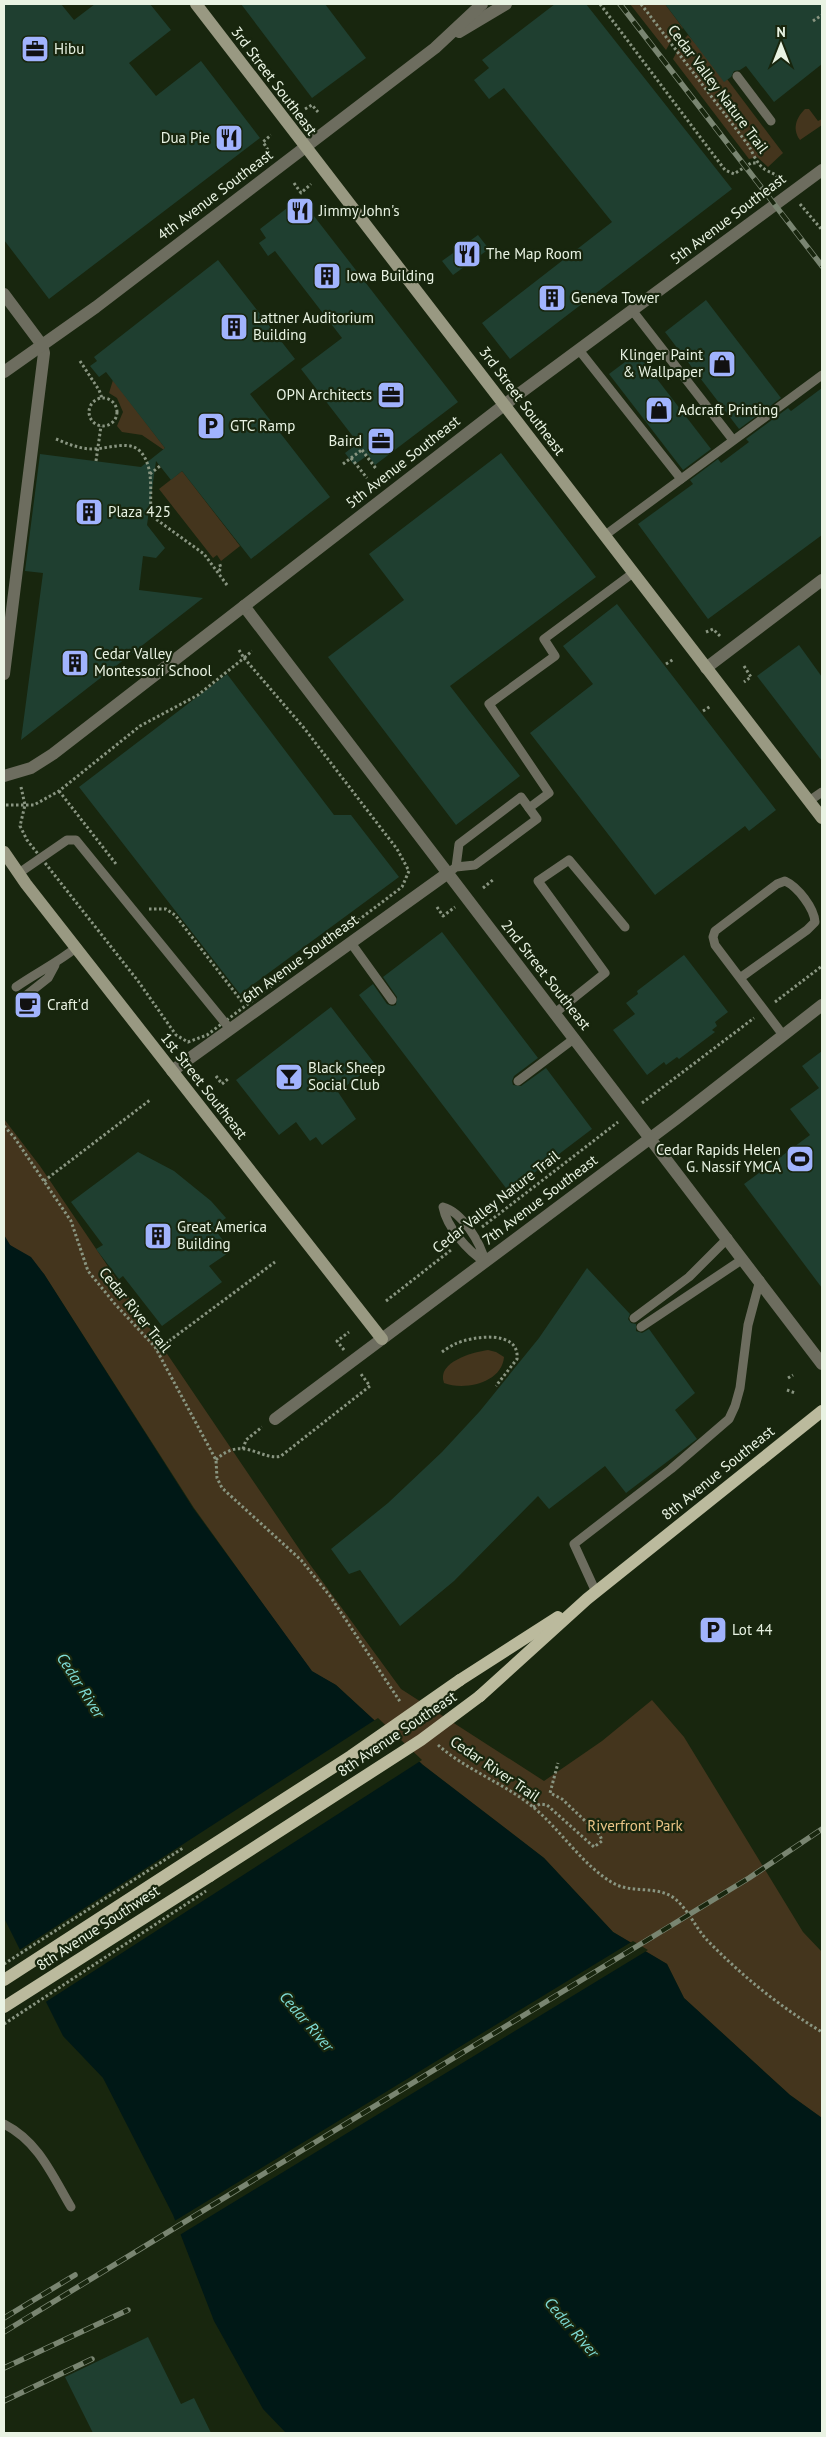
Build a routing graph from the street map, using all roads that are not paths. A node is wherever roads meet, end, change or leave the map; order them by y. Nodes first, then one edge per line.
1 (196, 4) edge
2 (482, 4) edge
3 (506, 4) edge
4 (444, 41) junction
5 (737, 76) dead end
6 (771, 121) dead end
7 (304, 147) junction
8 (822, 170) edge
9 (4, 294) edge
10 (632, 310) junction
11 (42, 345) junction
12 (578, 350) junction
13 (4, 372) edge
14 (822, 375) edge
15 (504, 404) junction
16 (733, 440) junction
17 (681, 479) junction
18 (604, 536) junction
19 (633, 573) junction
20 (822, 580) edge
21 (244, 606) junction
22 (706, 668) junction
23 (4, 674) edge
24 (4, 776) edge
25 (822, 792) edge
26 (809, 801) junction
27 (529, 808) junction
28 (822, 818) edge
29 (4, 852) edge
30 (452, 870) junction
31 (19, 873) junction
32 (625, 927) dead end
33 (350, 943) junction
34 (77, 947) junction
35 (55, 965) junction
36 (740, 978) junction
37 (16, 988) dead end
38 (24, 997) dead end
39 (392, 1000) dead end
40 (822, 1005) edge
41 (555, 1013) junction
42 (227, 1026) junction
43 (783, 1035) junction
44 (574, 1038) junction
45 (172, 1071) junction
46 (518, 1081) dead end
47 (651, 1138) junction
48 (728, 1238) junction
49 (743, 1259) junction
50 (485, 1262) junction
51 (760, 1280) junction
52 (634, 1318) dead end
53 (641, 1327) dead end
54 (382, 1339) junction
55 (822, 1364) edge
56 (822, 1410) edge
57 (275, 1419) road end
58 (591, 1595) junction
59 (197, 1855) joint
60 (210, 1876) joint
61 (4, 1980) edge
62 (4, 2007) edge
63 (4, 2124) edge
64 (71, 2207) dead end

1 - 7 street, 3rd Street Southeast
2 - 4 street, 4th Avenue Southeast
3 - 4 street, 4th Avenue Southeast
4 - 7 street, 4th Avenue Southeast
5 - 6 lane
7 - 11 street, 4th Avenue Southeast
7 - 15 street, 3rd Street Southeast
8 - 10 street, 5th Avenue Southeast
9 - 11 street
10 - 12 street, 5th Avenue Southeast
10 - 16 lane
11 - 13 street, 4th Avenue Southeast
11 - 23 street
12 - 15 street, 5th Avenue Southeast
12 - 17 lane
14 - 16 lane
15 - 18 street, 3rd Street Southeast
15 - 21 street, 5th Avenue Southeast
16 - 17 lane
17 - 18 lane
18 - 19 street, 3rd Street Southeast
19 - 22 street, 3rd Street Southeast
19 - 27 lane
20 - 22 street
21 - 24 street, 5th Avenue Southeast
21 - 30 street, 2nd Street Southeast
22 - 26 street, 3rd Street Southeast
25 - 26 lane
26 - 28 street, 3rd Street Southeast
27 - 30 lane
27 - 30 lane
29 - 31 street, 1st Street Southeast
30 - 33 street, 6th Avenue Southeast
30 - 41 street, 2nd Street Southeast
31 - 34 street, 1st Street Southeast
31 - 42 lane
32 - 41 lane
33 - 39 lane
33 - 42 street, 6th Avenue Southeast
34 - 35 lane
34 - 45 street, 1st Street Southeast
35 - 37 lane
35 - 38 lane
36 - 36 lane
36 - 43 lane
40 - 43 street, 7th Avenue Southeast
41 - 44 street, 2nd Street Southeast
42 - 45 street, 6th Avenue Southeast
43 - 47 street, 7th Avenue Southeast
44 - 46 lane
44 - 47 street, 2nd Street Southeast
45 - 54 street, 1st Street Southeast
47 - 48 street, 2nd Street Southeast
47 - 50 street, 7th Avenue Southeast
48 - 49 street, 2nd Street Southeast
48 - 52 lane
49 - 51 street, 2nd Street Southeast
49 - 53 lane
50 - 50 lane
50 - 54 street, 7th Avenue Southeast
51 - 55 street, 2nd Street Southeast
51 - 58 lane
54 - 57 street, 7th Avenue Southeast
56 - 58 main road, 8th Avenue Southeast
58 - 59 main road, 8th Avenue Southeast, bridge
58 - 60 main road, 8th Avenue Southeast, bridge
59 - 61 main road, 8th Avenue Southwest
60 - 62 main road, 8th Avenue Southwest
63 - 64 lane

